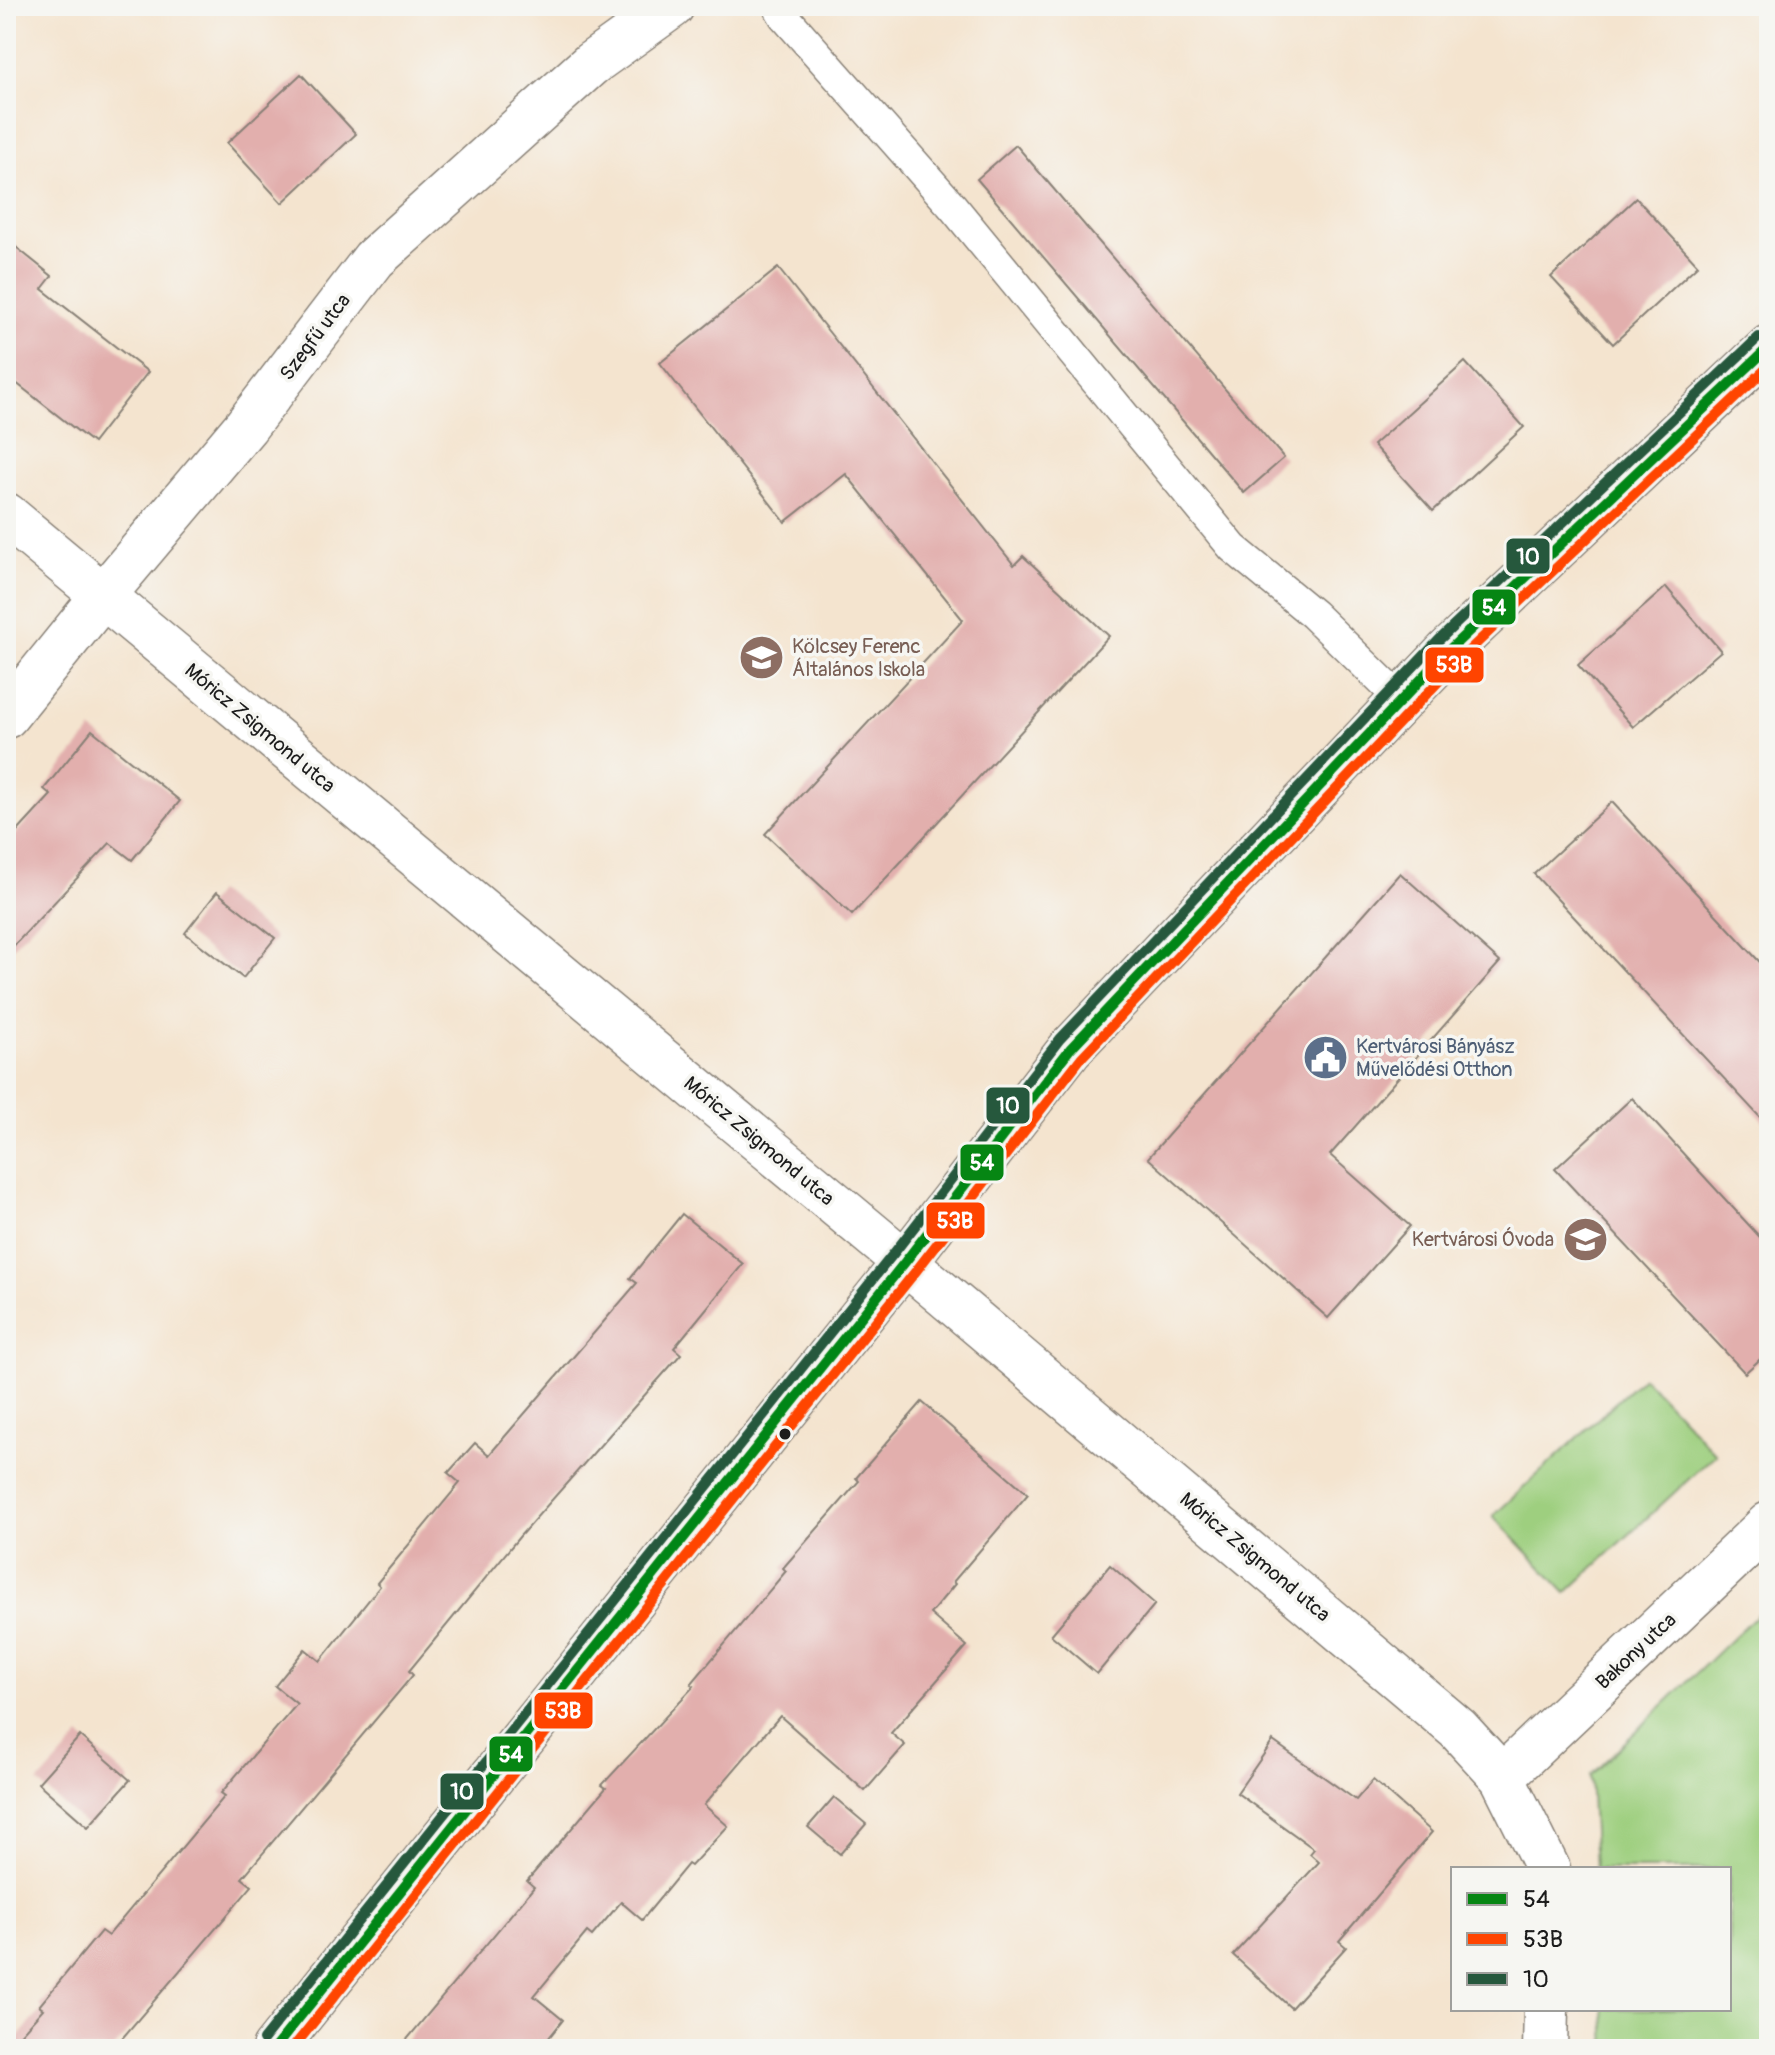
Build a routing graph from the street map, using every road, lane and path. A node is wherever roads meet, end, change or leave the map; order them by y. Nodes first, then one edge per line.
1 (672, 6) edge
2 (778, 6) edge
3 (1769, 347) edge
4 (6, 515) edge
5 (102, 597) junction
6 (1401, 700) junction
7 (6, 716) edge
8 (905, 1262) junction
9 (1769, 1524) edge
10 (1502, 1777) junction
11 (1547, 1867) edge
12 (1546, 2011) edge
13 (274, 2049) edge
14 (1545, 2049) edge

1 - 5 street, Szegfű utca
2 - 6 lane
3 - 6 street
4 - 5 street, Móricz Zsigmond utca
5 - 7 street, Szegfű utca
5 - 8 street, Móricz Zsigmond utca
6 - 8 street
8 - 10 street, Móricz Zsigmond utca
8 - 13 street
9 - 10 street, Bakony utca
10 - 11 street, Móricz Zsigmond utca
12 - 14 street

